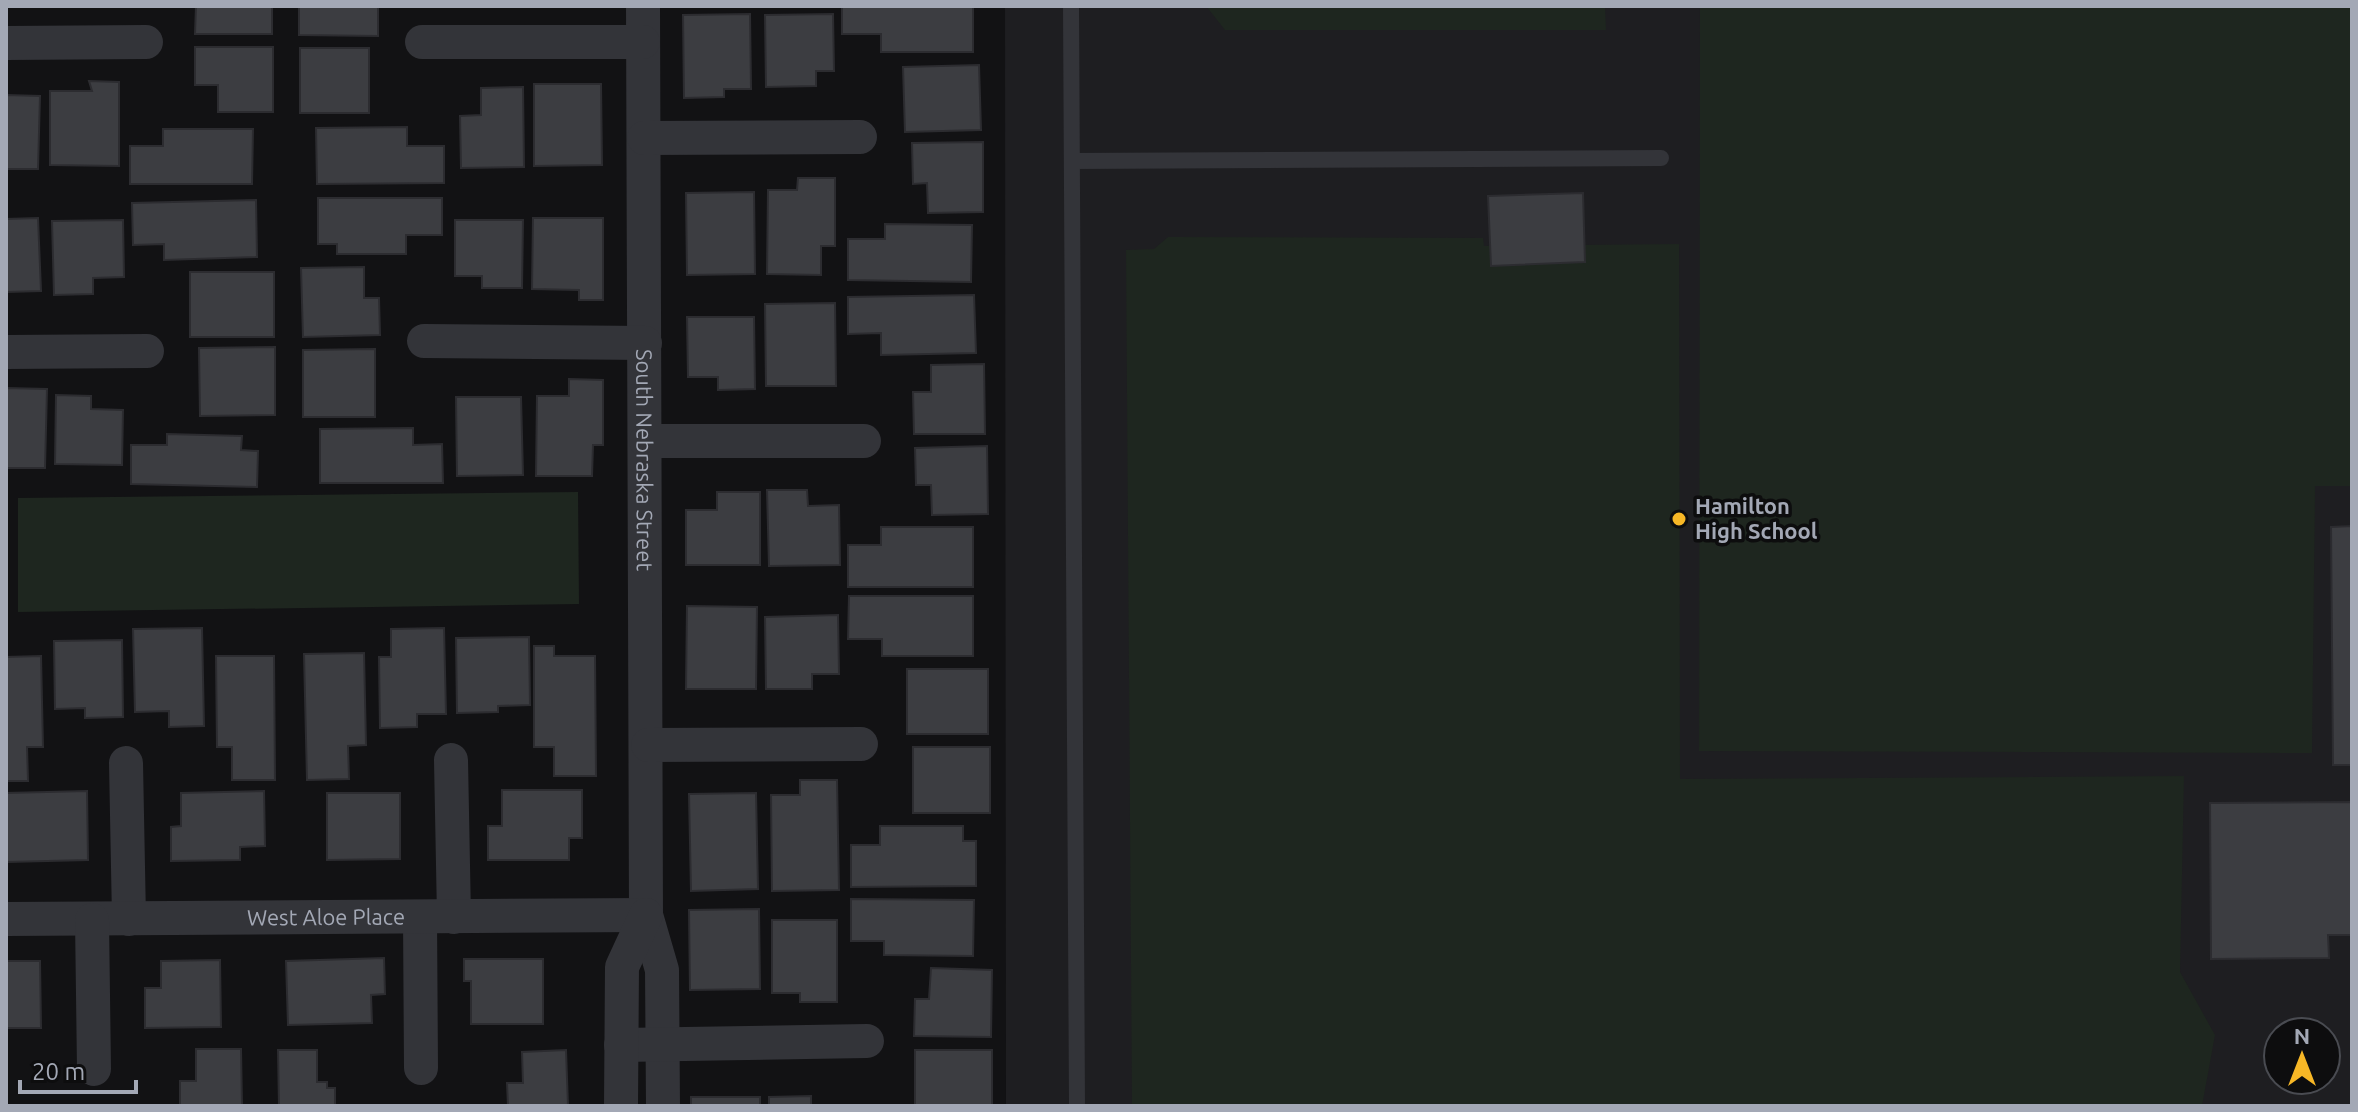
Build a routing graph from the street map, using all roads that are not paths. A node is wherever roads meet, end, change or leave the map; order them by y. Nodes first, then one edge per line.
1 (643, 6) edge
2 (1071, 6) edge
3 (146, 42) dead end
4 (422, 42) dead end
5 (643, 42) junction
6 (6, 43) edge
7 (860, 137) dead end
8 (644, 138) junction
9 (1661, 158) dead end
10 (1072, 161) junction
11 (424, 341) dead end
12 (645, 343) junction
13 (147, 351) dead end
14 (6, 352) edge
15 (646, 441) junction
16 (864, 441) dead end
17 (861, 744) dead end
18 (648, 745) junction
19 (451, 760) dead end
20 (126, 763) dead end
21 (646, 915) junction
22 (420, 917) junction
23 (454, 917) junction
24 (6, 919) edge
25 (129, 919) junction
26 (92, 920) junction
27 (867, 1041) dead end
28 (663, 1044) junction
29 (621, 1045) junction
30 (421, 1068) dead end
31 (94, 1069) dead end
32 (621, 1106) edge
33 (663, 1106) edge
34 (1077, 1106) edge

1 - 5 street, South Nebraska Street
2 - 10 lane
3 - 6 street
4 - 5 street
5 - 8 street, South Nebraska Street
7 - 8 street
8 - 12 street, South Nebraska Street
9 - 10 lane
10 - 34 lane
11 - 12 street
12 - 15 street, South Nebraska Street
13 - 14 street
15 - 16 street
15 - 18 street, South Nebraska Street
17 - 18 street
18 - 21 street, South Nebraska Street
19 - 23 street
20 - 25 street
21 - 23 street, West Aloe Place
21 - 28 street, South Nebraska Street
21 - 29 street, South Nebraska Street
22 - 23 street, West Aloe Place
22 - 25 street, West Aloe Place
22 - 30 street
24 - 26 street, West Aloe Place
25 - 26 street, West Aloe Place
26 - 31 street
27 - 28 street
28 - 29 street
28 - 33 street, South Nebraska Street
29 - 32 street, South Nebraska Street

